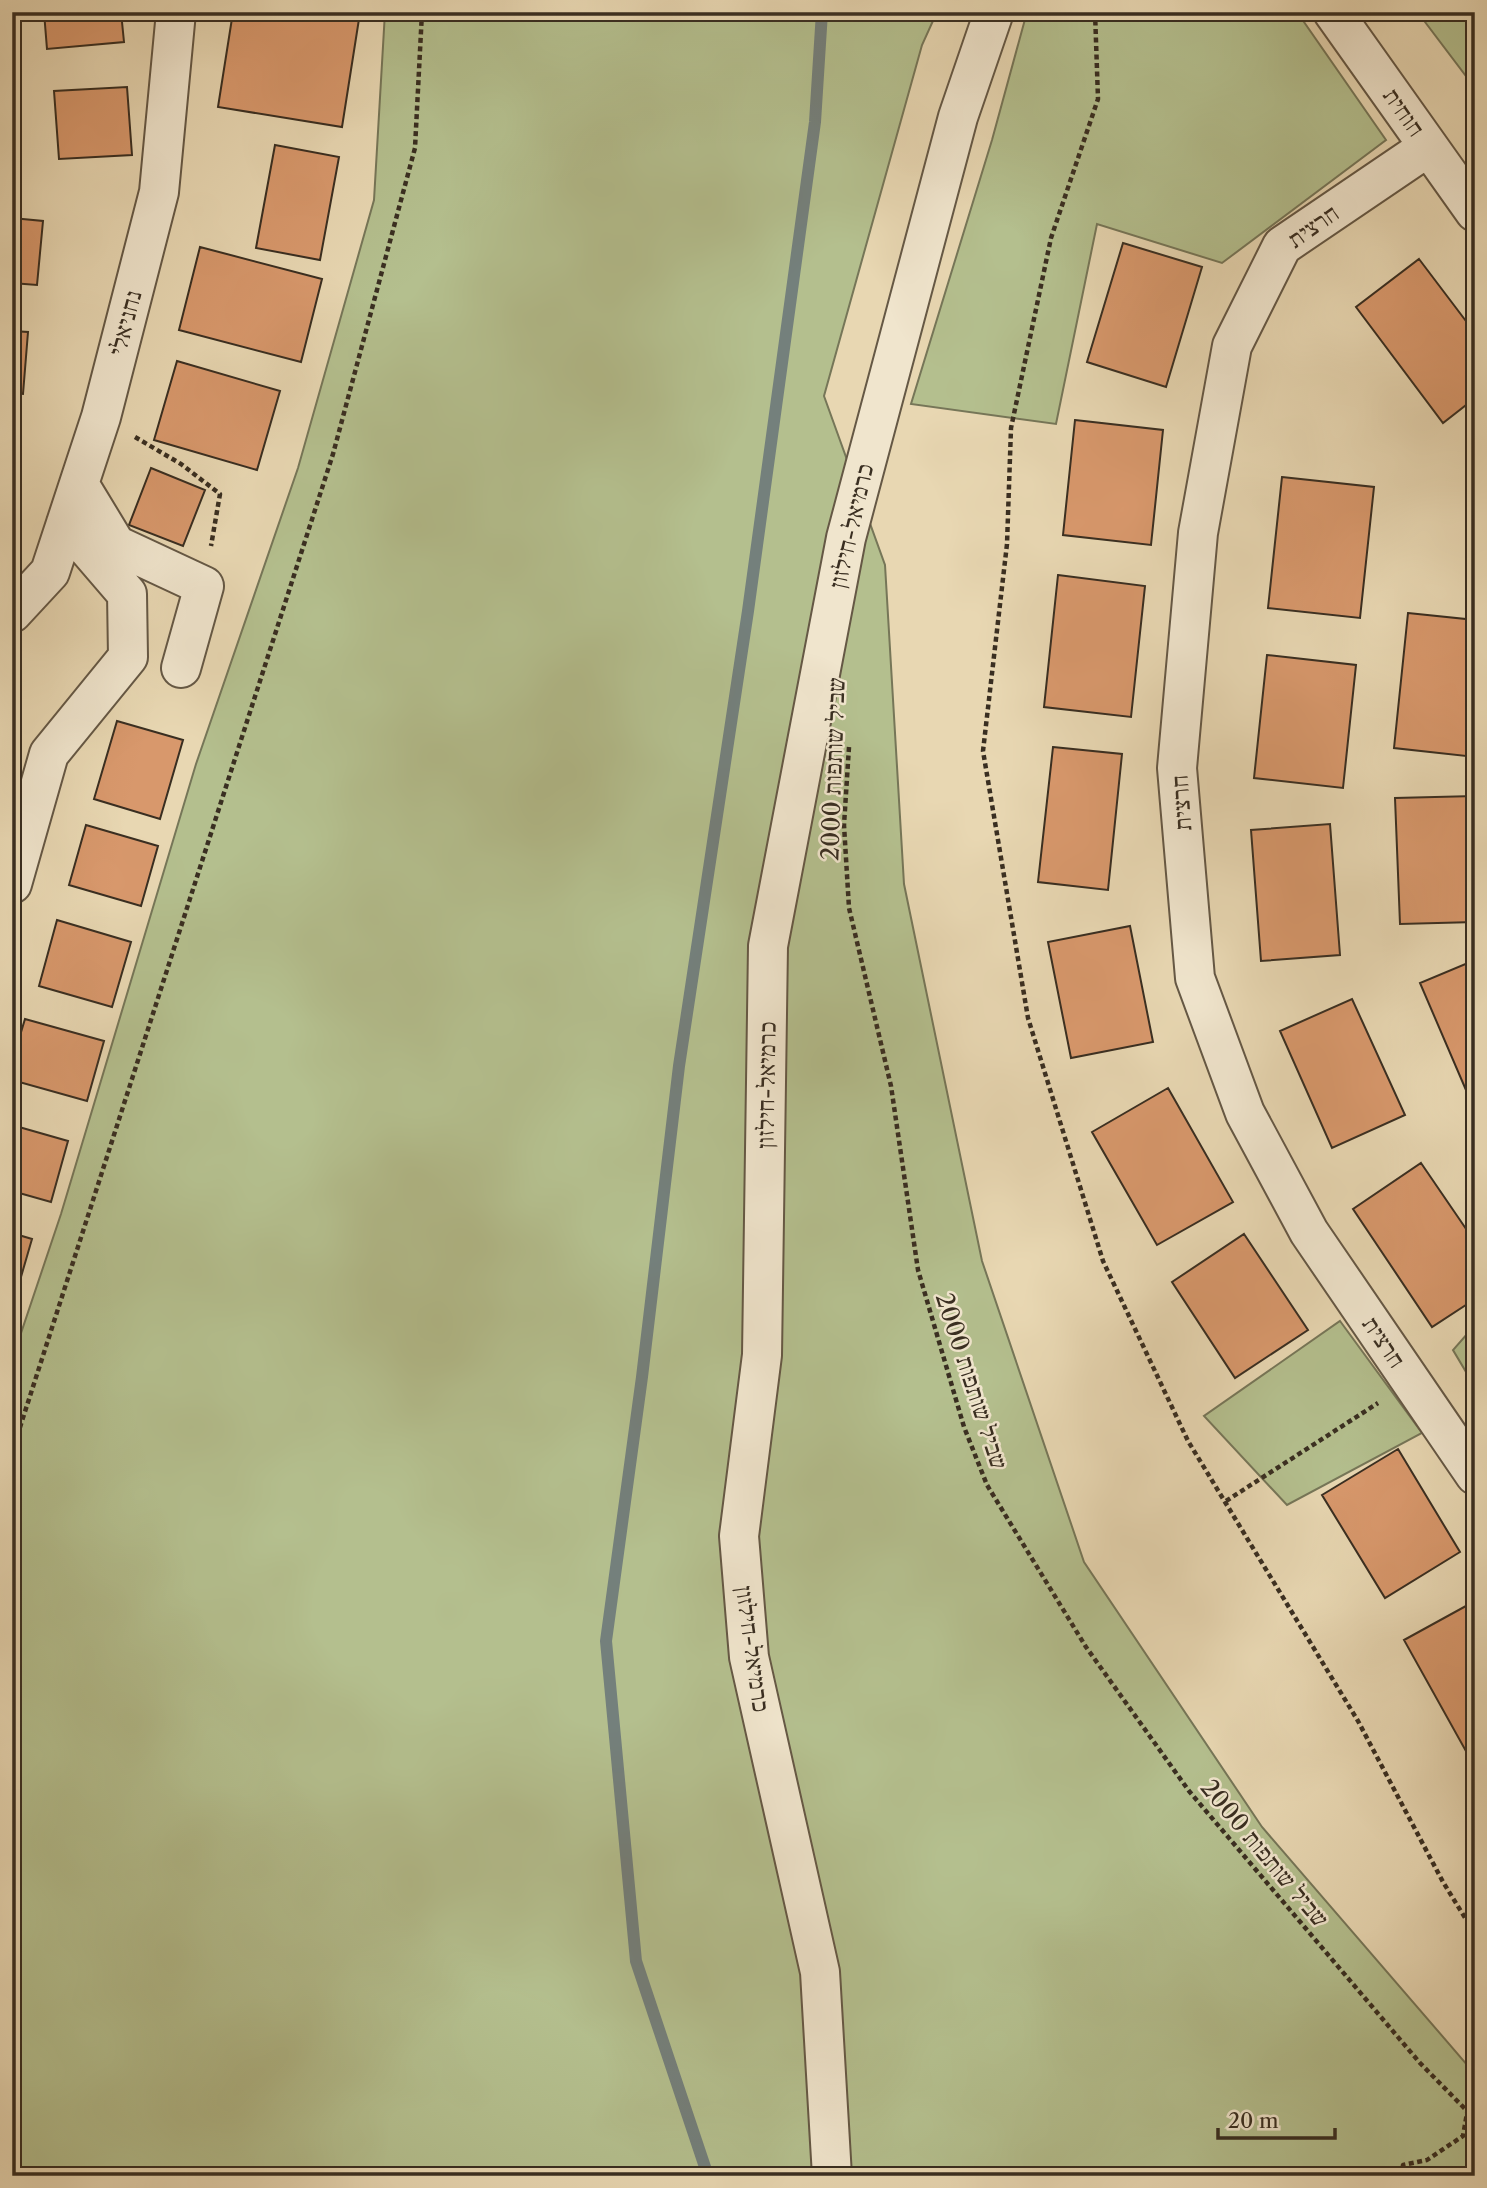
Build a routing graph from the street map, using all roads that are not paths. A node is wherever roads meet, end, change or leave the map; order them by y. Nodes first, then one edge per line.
1 (176, 12) edge
2 (994, 12) edge
3 (1333, 12) edge
4 (1428, 147) junction
5 (1475, 212) edge
6 (79, 484) junction
7 (66, 523) junction
8 (12, 612) edge
9 (181, 668) dead end
10 (12, 884) edge
11 (1475, 1475) edge
12 (832, 2176) edge

1 - 6 street, נחניאלי
2 - 12 street, כרמיאל-חילזון
3 - 4 street, חוחית
4 - 5 street, חוחית
4 - 11 street, חרצית
6 - 7 street, נחניאלי
6 - 9 street
7 - 8 street, נחניאלי
7 - 10 street

